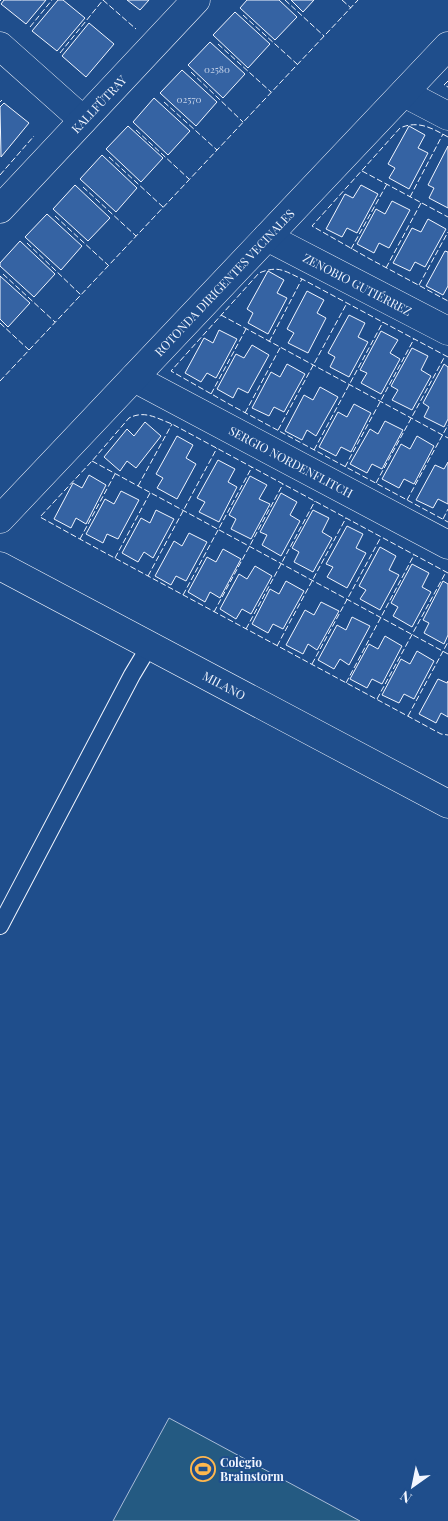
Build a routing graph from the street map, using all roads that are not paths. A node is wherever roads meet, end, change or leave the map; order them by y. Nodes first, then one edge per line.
1 (196, 0) edge
2 (0, 46) edge
3 (448, 46) edge
4 (404, 93) junction
5 (448, 116) edge
6 (83, 120) junction
7 (0, 209) edge
8 (267, 237) junction
9 (448, 331) edge
10 (134, 378) junction
11 (0, 519) edge
12 (448, 545) edge
13 (0, 566) edge
14 (150, 645) junction
15 (444, 794) edge
16 (0, 926) edge

1 - 6 street, KALLFÜTRAY
2 - 6 street
3 - 4 street, ROTONDA DIRIGENTES VECINALES
4 - 5 street
4 - 8 street, ROTONDA DIRIGENTES VECINALES
6 - 7 street, KALLFÜTRAY
8 - 9 street, ZENOBIO GUTIÉRREZ
8 - 10 street, ROTONDA DIRIGENTES VECINALES
10 - 11 street, ROTONDA DIRIGENTES VECINALES
10 - 12 street, SERGIO NORDENFLITCH
13 - 14 street, MILANO
14 - 15 street, MILANO
14 - 16 lane

